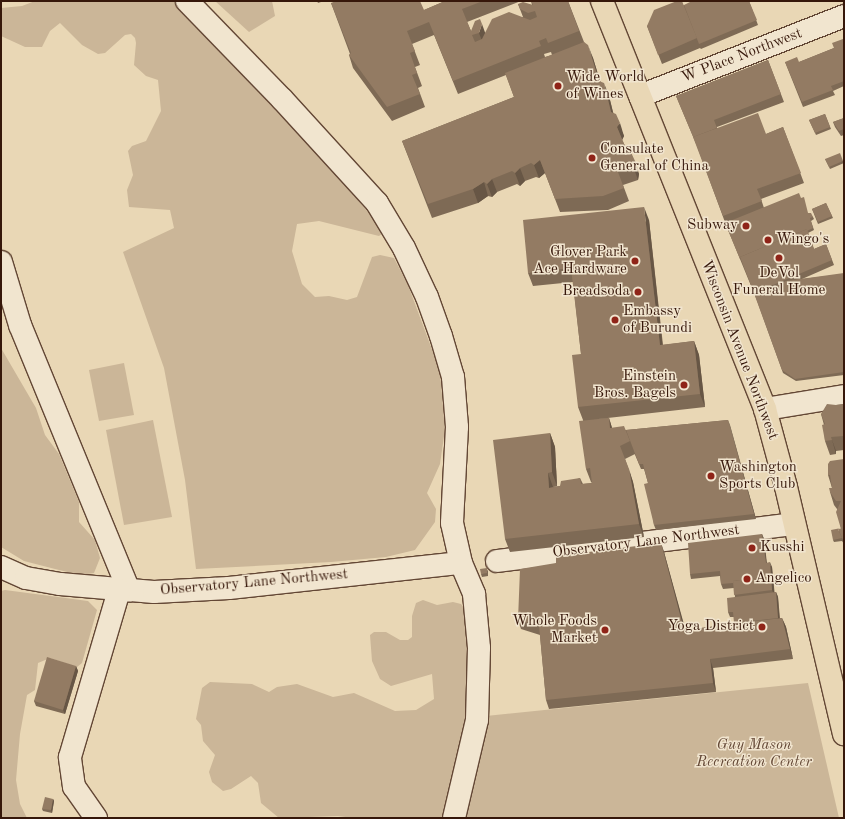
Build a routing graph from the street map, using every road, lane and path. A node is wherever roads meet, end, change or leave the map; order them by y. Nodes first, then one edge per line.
1 (187, 1) edge
2 (602, 1) edge
3 (844, 16) edge
4 (640, 96) junction
5 (1, 262) edge
6 (844, 396) edge
7 (765, 409) junction
8 (794, 524) junction
9 (497, 560) dead end
10 (461, 563) junction
11 (2, 568) edge
12 (124, 590) junction
13 (844, 734) edge
14 (96, 818) edge
15 (454, 818) edge

1 - 10 street
2 - 4 main road, Wisconsin Avenue Northwest
3 - 4 street, W Place Northwest
4 - 7 main road, Wisconsin Avenue Northwest
5 - 12 street
6 - 7 street
7 - 8 main road, Wisconsin Avenue Northwest
8 - 9 street, Observatory Lane Northwest
8 - 13 main road, Wisconsin Avenue Northwest
10 - 12 street, Observatory Lane Northwest
10 - 15 street
11 - 12 street, Observatory Lane Northwest
12 - 14 street

